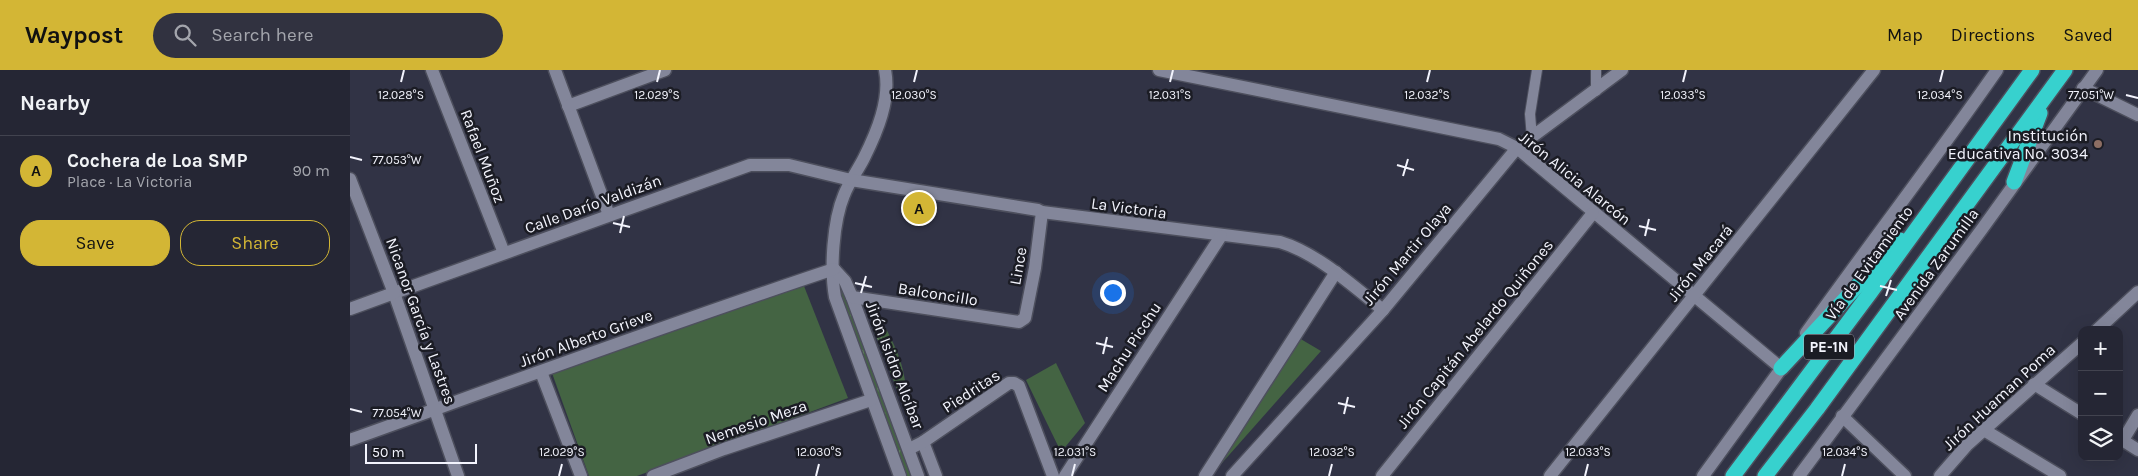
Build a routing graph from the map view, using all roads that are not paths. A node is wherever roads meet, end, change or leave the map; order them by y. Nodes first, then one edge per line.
1 (432, 70) edge
2 (554, 70) edge
3 (665, 70) edge
4 (885, 70) edge
5 (1159, 70) edge
6 (1537, 70) edge
7 (1596, 70) edge
8 (1622, 70) edge
9 (1874, 70) edge
10 (1997, 70) edge
11 (2032, 70) edge
12 (2065, 70) edge
13 (2097, 70) edge
14 (2083, 88) junction
15 (1596, 91) junction
16 (2046, 97) junction
17 (568, 106) junction
18 (2138, 115) edge
19 (1532, 138) junction
20 (1517, 148) junction
21 (851, 180) junction
22 (2014, 182) junction
23 (351, 185) edge
24 (1042, 212) junction
25 (1593, 213) junction
26 (609, 215) junction
27 (1925, 217) junction
28 (1220, 236) junction
29 (504, 253) junction
30 (834, 269) junction
31 (1336, 272) junction
32 (394, 293) junction
33 (1694, 296) junction
34 (852, 297) junction
35 (2136, 298) edge
36 (350, 309) edge
37 (1383, 310) junction
38 (1019, 322) joint
39 (2102, 326) edge
40 (2078, 346) edge
41 (1782, 368) junction
42 (541, 372) junction
43 (2034, 384) junction
44 (871, 400) junction
45 (436, 409) junction
46 (2078, 412) edge
47 (2138, 415) edge
48 (1842, 416) junction
49 (1984, 430) junction
50 (2123, 436) edge
51 (350, 440) edge
52 (2123, 440) edge
53 (923, 442) junction
54 (909, 449) junction
55 (2138, 450) edge
56 (458, 476) edge
57 (581, 476) edge
58 (653, 476) edge
59 (900, 476) edge
60 (918, 476) edge
61 (936, 476) edge
62 (1054, 476) edge
63 (1066, 476) edge
64 (1205, 476) edge
65 (1232, 476) edge
66 (1382, 476) edge
67 (1550, 476) edge
68 (1703, 476) edge
69 (1732, 476) edge
70 (1765, 476) edge
71 (1799, 476) edge
72 (1905, 476) edge
73 (1940, 476) edge
74 (2060, 476) edge

1 - 29 street, Rafael Muñoz
2 - 17 street
3 - 17 street
4 - 21 street, Jirón Isidro Alcíbar
5 - 20 street, Jirón Alicia Alarcón
6 - 19 street
7 - 15 street
8 - 15 street, Jirón Martir Olaya
9 - 33 street, Jirón Macará
10 - 41 street
11 - 27 highway, Vía de Evitamiento / PE-1N
12 - 16 highway, PE-1N
13 - 14 street, Avenida Zarumilla
14 - 18 street
14 - 22 street, Avenida Zarumilla
15 - 19 street, Jirón Martir Olaya
16 - 22 highway
16 - 70 highway, PE-1N
17 - 26 street
19 - 20 street, Jirón Martir Olaya
20 - 25 street, Jirón Alicia Alarcón
20 - 37 street, Jirón Martir Olaya
21 - 24 street, La Victoria
21 - 26 street, Calle Darío Valdizán
21 - 30 street, Jirón Isidro Alcíbar
22 - 48 street, Avenida Zarumilla
23 - 32 street, Nicanor García y Lastres
24 - 28 street, La Victoria
24 - 38 street, Lince
25 - 33 street, Jirón Alicia Alarcón
25 - 66 street, Jirón Capitán Abelardo Quiñones
26 - 29 street, Calle Darío Valdizán
27 - 41 highway
27 - 69 highway, Vía de Evitamiento / PE-1N
28 - 31 street, La Victoria
28 - 63 street, Machu Picchu
29 - 32 street, Calle Darío Valdizán
30 - 34 street, Jirón Isidro Alcíbar
30 - 42 street, Jirón Alberto Grieve
30 - 44 street, Jirón Isidro Alcíbar
31 - 37 street, La Victoria
31 - 64 street
32 - 36 street, Calle Darío Valdizán
32 - 45 street, Nicanor García y Lastres
33 - 41 street, Jirón Alicia Alarcón
33 - 67 street, Jirón Macará
34 - 38 street, Balconcillo
34 - 54 street, Jirón Isidro Alcíbar
35 - 39 street
37 - 65 street, Jirón Martir Olaya
40 - 43 street, Jirón Huaman Poma
41 - 68 street
42 - 45 street, Jirón Alberto Grieve
42 - 57 street
43 - 46 street
43 - 49 street, Jirón Huaman Poma
44 - 58 street, Nemesio Meza
44 - 59 street, Jirón Isidro Alcíbar
45 - 51 street, Jirón Alberto Grieve
45 - 56 street, Nicanor García y Lastres
47 - 50 street
48 - 71 street, Avenida Zarumilla
48 - 72 street
49 - 73 street, Jirón Huaman Poma
49 - 74 street
52 - 55 street
53 - 54 street, Piedritas
53 - 61 street
53 - 62 street, Piedritas
54 - 60 street, Jirón Isidro Alcíbar

